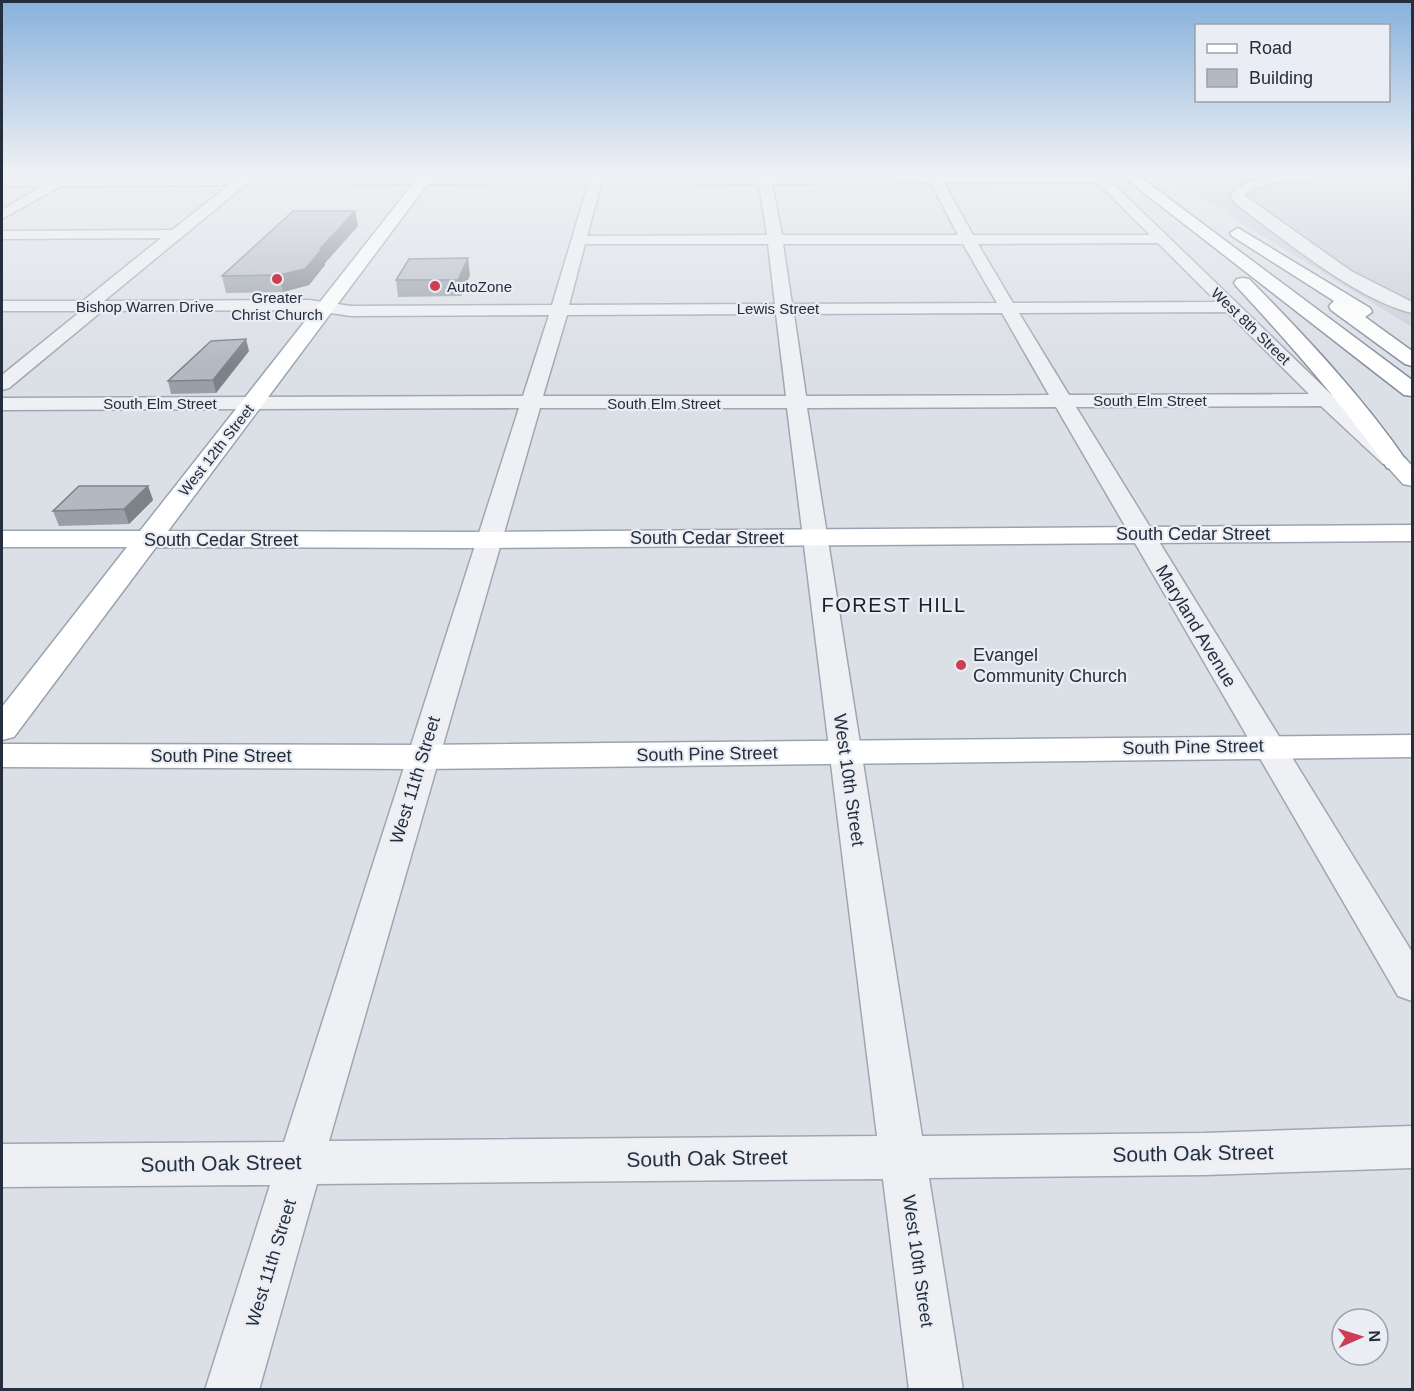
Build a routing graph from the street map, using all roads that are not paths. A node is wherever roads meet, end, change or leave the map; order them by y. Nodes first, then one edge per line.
1 (172, 236) edge
2 (381, 236) edge
3 (579, 236) edge
4 (774, 236) edge
5 (1158, 236) edge
6 (1197, 236) edge
7 (1209, 236) edge
8 (1242, 236) edge
9 (1243, 236) edge
10 (1291, 236) edge
11 (967, 238) junction
12 (775, 239) junction
13 (1161, 239) junction
14 (578, 240) junction
15 (2, 306) edge
16 (92, 306) junction
17 (1232, 307) junction
18 (325, 308) junction
19 (784, 308) junction
20 (1008, 308) junction
21 (1413, 308) edge
22 (560, 310) junction
23 (1413, 343) edge
24 (1413, 360) edge
25 (2, 384) edge
26 (1413, 390) edge
27 (1063, 400) junction
28 (1326, 400) junction
29 (796, 402) junction
30 (253, 403) junction
31 (2, 404) edge
32 (530, 404) junction
33 (1404, 471) edge
34 (1413, 533) edge
35 (1140, 534) junction
36 (815, 537) junction
37 (2, 539) edge
38 (148, 540) junction
39 (490, 540) junction
40 (2, 729) edge
41 (1270, 746) junction
42 (1413, 746) edge
43 (845, 751) junction
44 (2, 756) edge
45 (421, 757) junction
46 (1413, 984) edge
47 (1413, 1147) edge
48 (903, 1155) junction
49 (302, 1162) junction
50 (2, 1166) edge
51 (232, 1389) edge
52 (936, 1389) edge

1 - 16 street
2 - 18 main road, West 12th Street
3 - 14 street, West 11th Street
4 - 12 street, West 10th Street
5 - 13 street, West 8th Street
6 - 33 main road
7 - 26 main road
8 - 24 main road
9 - 23 main road
10 - 21 street
11 - 12 street
11 - 13 street
11 - 20 street, Maryland Avenue
12 - 14 street
12 - 19 street, West 10th Street
13 - 17 street, West 8th Street
14 - 22 street, West 11th Street
15 - 16 street, Bishop Warren Drive
16 - 18 street, Bishop Warren Drive
16 - 25 street
17 - 20 street, Lewis Street
17 - 28 street, West 8th Street
18 - 22 street, Lewis Street
18 - 30 main road, West 12th Street
19 - 20 street, Lewis Street
19 - 22 street, Lewis Street
19 - 29 street, West 10th Street
20 - 27 street, Maryland Avenue
22 - 32 street, West 11th Street
27 - 28 street, South Elm Street
27 - 29 street, South Elm Street
27 - 35 street, Maryland Avenue
28 - 33 street, West 8th Street
29 - 32 street, South Elm Street
29 - 36 street, West 10th Street
30 - 31 street, South Elm Street
30 - 32 street, South Elm Street
30 - 38 main road, West 12th Street
32 - 39 street, West 11th Street
34 - 35 main road, South Cedar Street
35 - 36 main road, South Cedar Street
35 - 41 street, Maryland Avenue
36 - 39 main road, South Cedar Street
36 - 43 street, West 10th Street
37 - 38 main road, South Cedar Street
38 - 39 main road, South Cedar Street
38 - 40 main road, West 12th Street
39 - 45 street, West 11th Street
41 - 42 main road, South Pine Street
41 - 43 main road, South Pine Street
41 - 46 street, Maryland Avenue
43 - 45 main road, South Pine Street
43 - 48 street, West 10th Street
44 - 45 main road, South Pine Street
45 - 49 street, West 11th Street
47 - 48 street, South Oak Street
48 - 49 street, South Oak Street
48 - 52 street, West 10th Street
49 - 50 street, South Oak Street
49 - 51 street, West 11th Street

